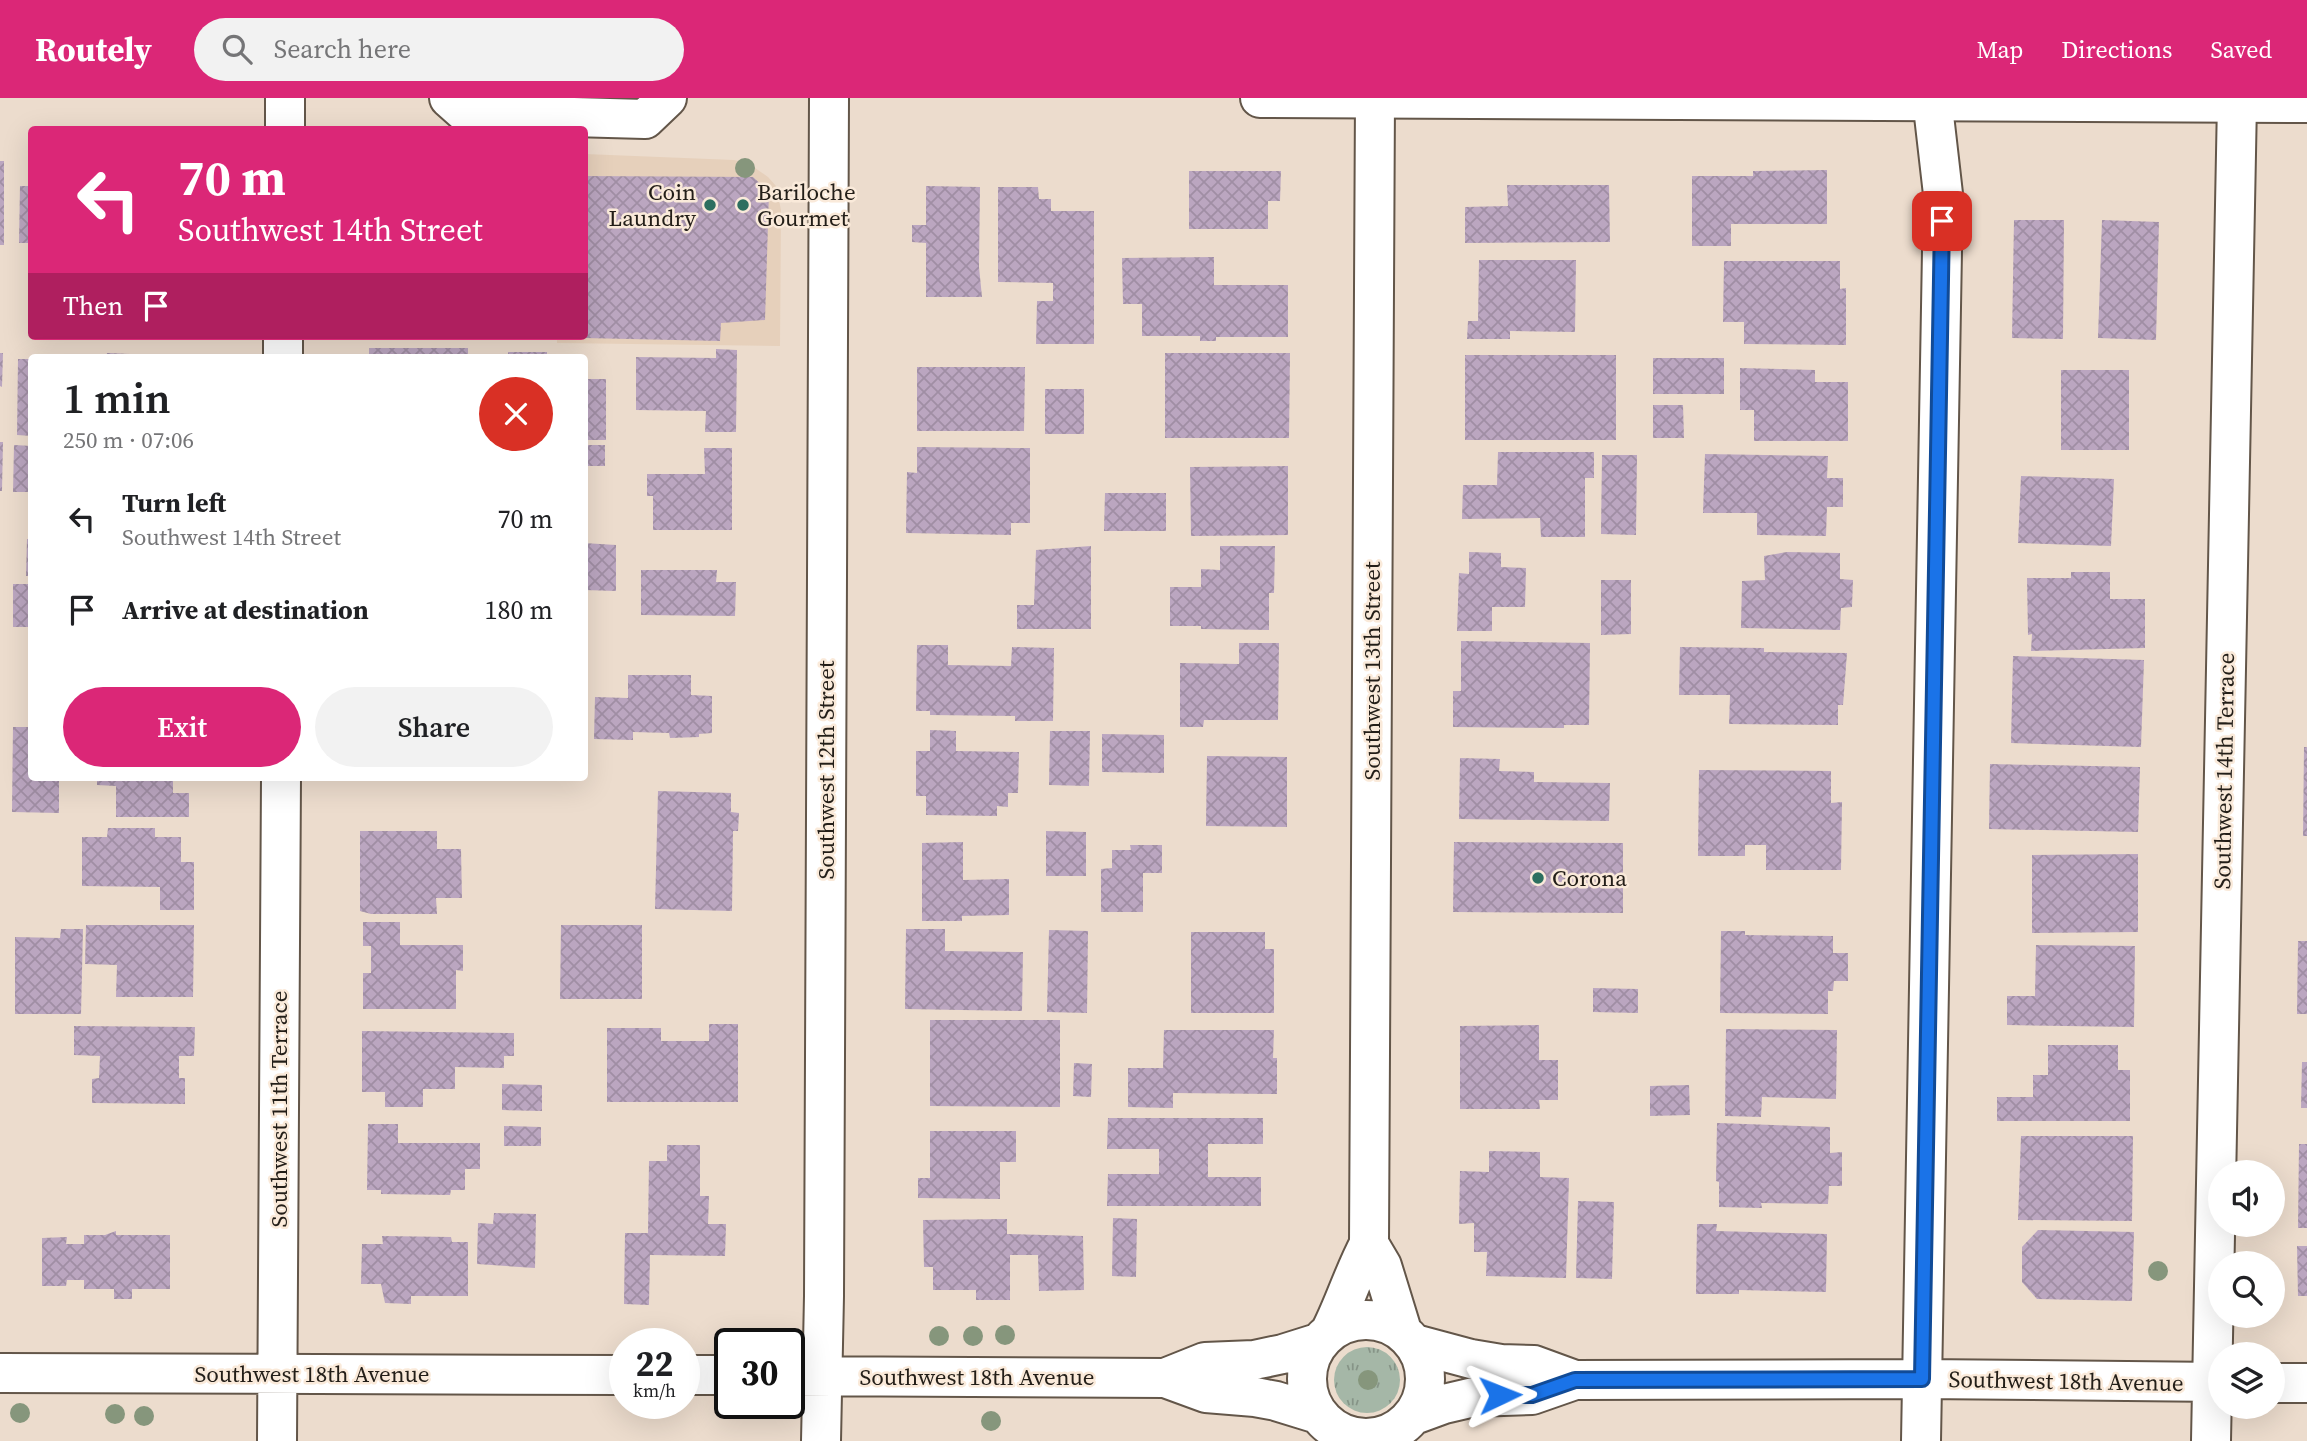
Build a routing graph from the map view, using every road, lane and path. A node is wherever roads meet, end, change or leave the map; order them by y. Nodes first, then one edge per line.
1 (285, 98) edge
2 (449, 98) edge
3 (667, 98) edge
4 (829, 98) edge
5 (1260, 98) edge
6 (1375, 98) edge
7 (1933, 100) edge
8 (2237, 102) junction
9 (2307, 103) edge
10 (285, 126) edge
11 (281, 781) edge
12 (1368, 1244) junction
13 (1325, 1337) junction
14 (1408, 1337) junction
15 (2218, 1342) edge
16 (0, 1373) edge
17 (277, 1374) junction
18 (609, 1375) edge
19 (806, 1376) edge
20 (1165, 1378) junction
21 (1922, 1379) junction
22 (1575, 1380) junction
23 (2208, 1382) edge
24 (2285, 1383) edge
25 (2307, 1383) edge
26 (2213, 1419) edge
27 (1329, 1427) edge
28 (1404, 1428) edge
29 (277, 1441) edge
30 (821, 1441) edge
31 (1921, 1441) edge
32 (2211, 1441) edge

1 - 10 street
2 - 3 street
4 - 19 street, Southwest 12th Street
5 - 6 street
6 - 7 street
6 - 12 street, Southwest 13th Street
7 - 8 street
7 - 21 street
8 - 9 street
8 - 15 street, Southwest 14th Terrace
11 - 17 street, Southwest 11th Terrace
12 - 13 street, Southwest 13th Street
12 - 14 street, Southwest 13th Street
13 - 14 street
13 - 20 street, Southwest 18th Avenue
13 - 27 street
14 - 22 street, Southwest 18th Avenue
14 - 28 street
16 - 17 street, Southwest 18th Avenue
17 - 18 street, Southwest 18th Avenue
17 - 29 street, Southwest 11th Terrace
19 - 20 street, Southwest 18th Avenue
19 - 30 street, Southwest 12th Street
20 - 27 street, Southwest 18th Avenue
21 - 22 street, Southwest 18th Avenue
21 - 23 street, Southwest 18th Avenue
21 - 31 street
22 - 28 street, Southwest 18th Avenue
24 - 25 street
26 - 32 street, Southwest 14th Terrace
27 - 28 street

